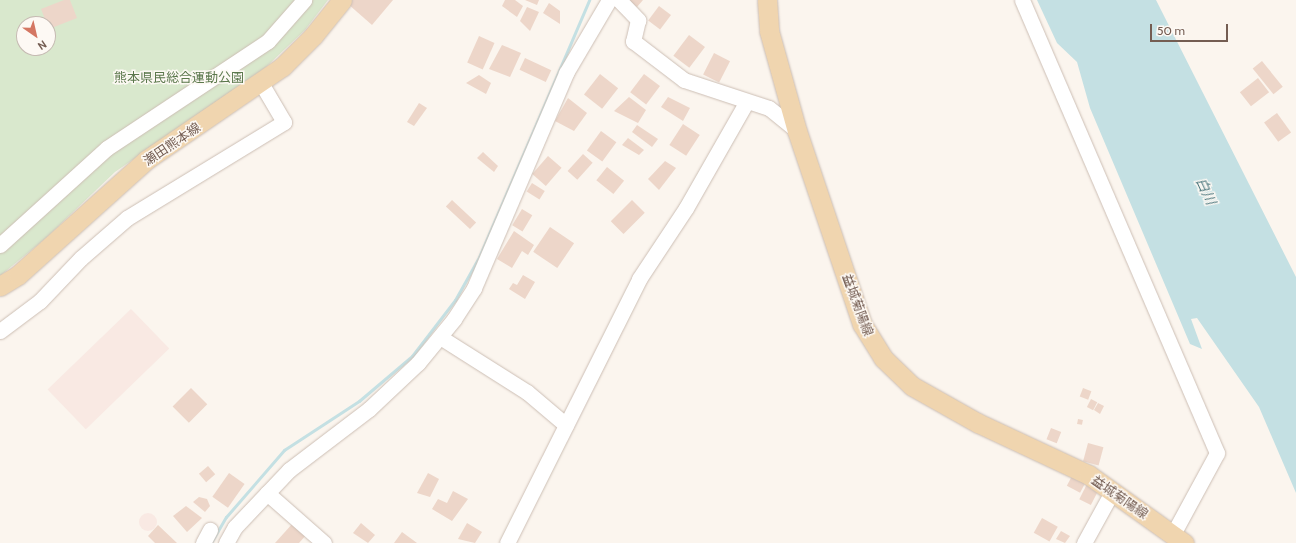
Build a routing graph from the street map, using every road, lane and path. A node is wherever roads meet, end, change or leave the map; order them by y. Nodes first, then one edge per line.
1 (304, 0) edge
2 (342, 0) edge
3 (608, 0) edge
4 (619, 0) edge
5 (767, 0) edge
6 (1022, 0) edge
7 (261, 83) junction
8 (746, 103) junction
9 (797, 131) junction
10 (0, 244) edge
11 (0, 286) edge
12 (0, 331) edge
13 (440, 336) junction
14 (566, 425) junction
15 (1112, 492) junction
16 (267, 493) junction
17 (1179, 539) edge
18 (226, 543) edge
19 (324, 543) edge
20 (507, 543) edge
21 (1084, 543) edge

1 - 10 street
2 - 7 main road, 瀬田熊本線
3 - 13 street
4 - 8 street
5 - 9 main road, 益城菊陽線
6 - 17 street
7 - 11 main road, 瀬田熊本線
7 - 12 street
8 - 9 street
8 - 14 street
9 - 15 main road, 益城菊陽線
13 - 14 street
13 - 16 street
14 - 20 street
15 - 17 main road, 益城菊陽線
15 - 21 street
16 - 18 street
16 - 19 street

